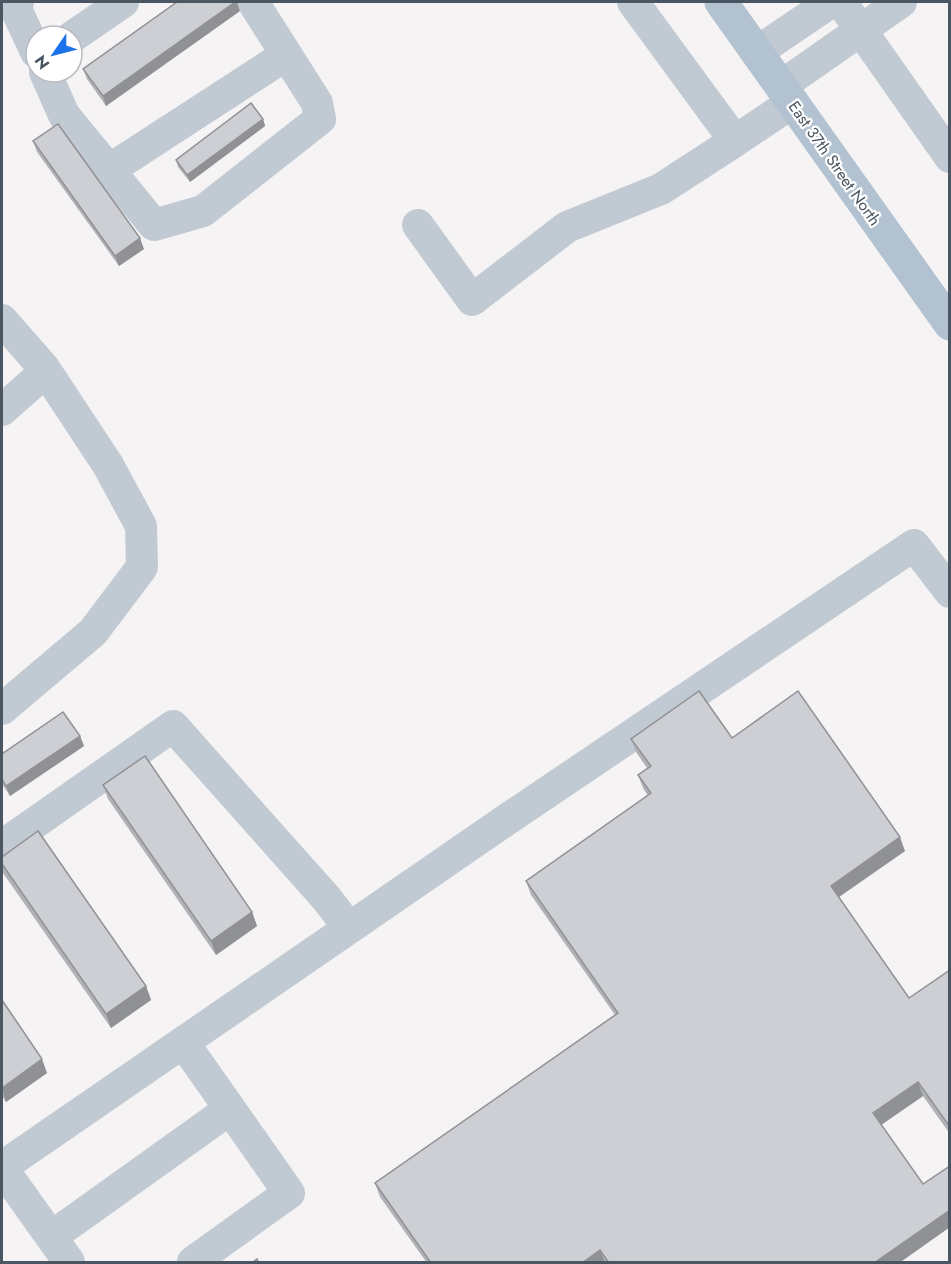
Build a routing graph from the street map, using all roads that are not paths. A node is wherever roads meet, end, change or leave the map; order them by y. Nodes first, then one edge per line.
1 (18, 2) edge
2 (123, 2) edge
3 (253, 2) edge
4 (633, 2) edge
5 (721, 2) edge
6 (831, 2) edge
7 (841, 2) edge
8 (901, 2) edge
9 (24, 26) edge
10 (84, 29) edge
11 (861, 30) junction
12 (757, 52) junction
13 (286, 54) junction
14 (50, 84) edge
15 (787, 94) junction
16 (735, 141) junction
17 (950, 157) edge
18 (109, 170) junction
19 (418, 225) dead end
20 (2, 320) edge
21 (950, 324) edge
22 (46, 371) junction
23 (2, 410) edge
24 (950, 592) edge
25 (2, 709) edge
26 (2, 846) edge
27 (349, 928) junction
28 (183, 1042) junction
29 (230, 1109) junction
30 (2, 1167) edge
31 (51, 1237) junction
32 (69, 1263) edge
33 (193, 1263) edge

1 - 9 lane
2 - 10 lane
3 - 13 lane
4 - 16 lane
5 - 12 main road, East 37th Street North
6 - 12 lane
7 - 11 lane
8 - 11 lane
11 - 15 lane
11 - 17 lane
12 - 15 main road, East 37th Street North
13 - 18 lane
13 - 18 lane
14 - 18 lane
15 - 16 lane
15 - 21 main road, East 37th Street North
16 - 19 lane
20 - 22 lane
22 - 23 lane
22 - 25 lane
24 - 27 lane
26 - 27 lane
27 - 28 lane
28 - 29 lane
28 - 30 lane
29 - 31 lane
29 - 33 lane
30 - 31 lane
31 - 32 lane

